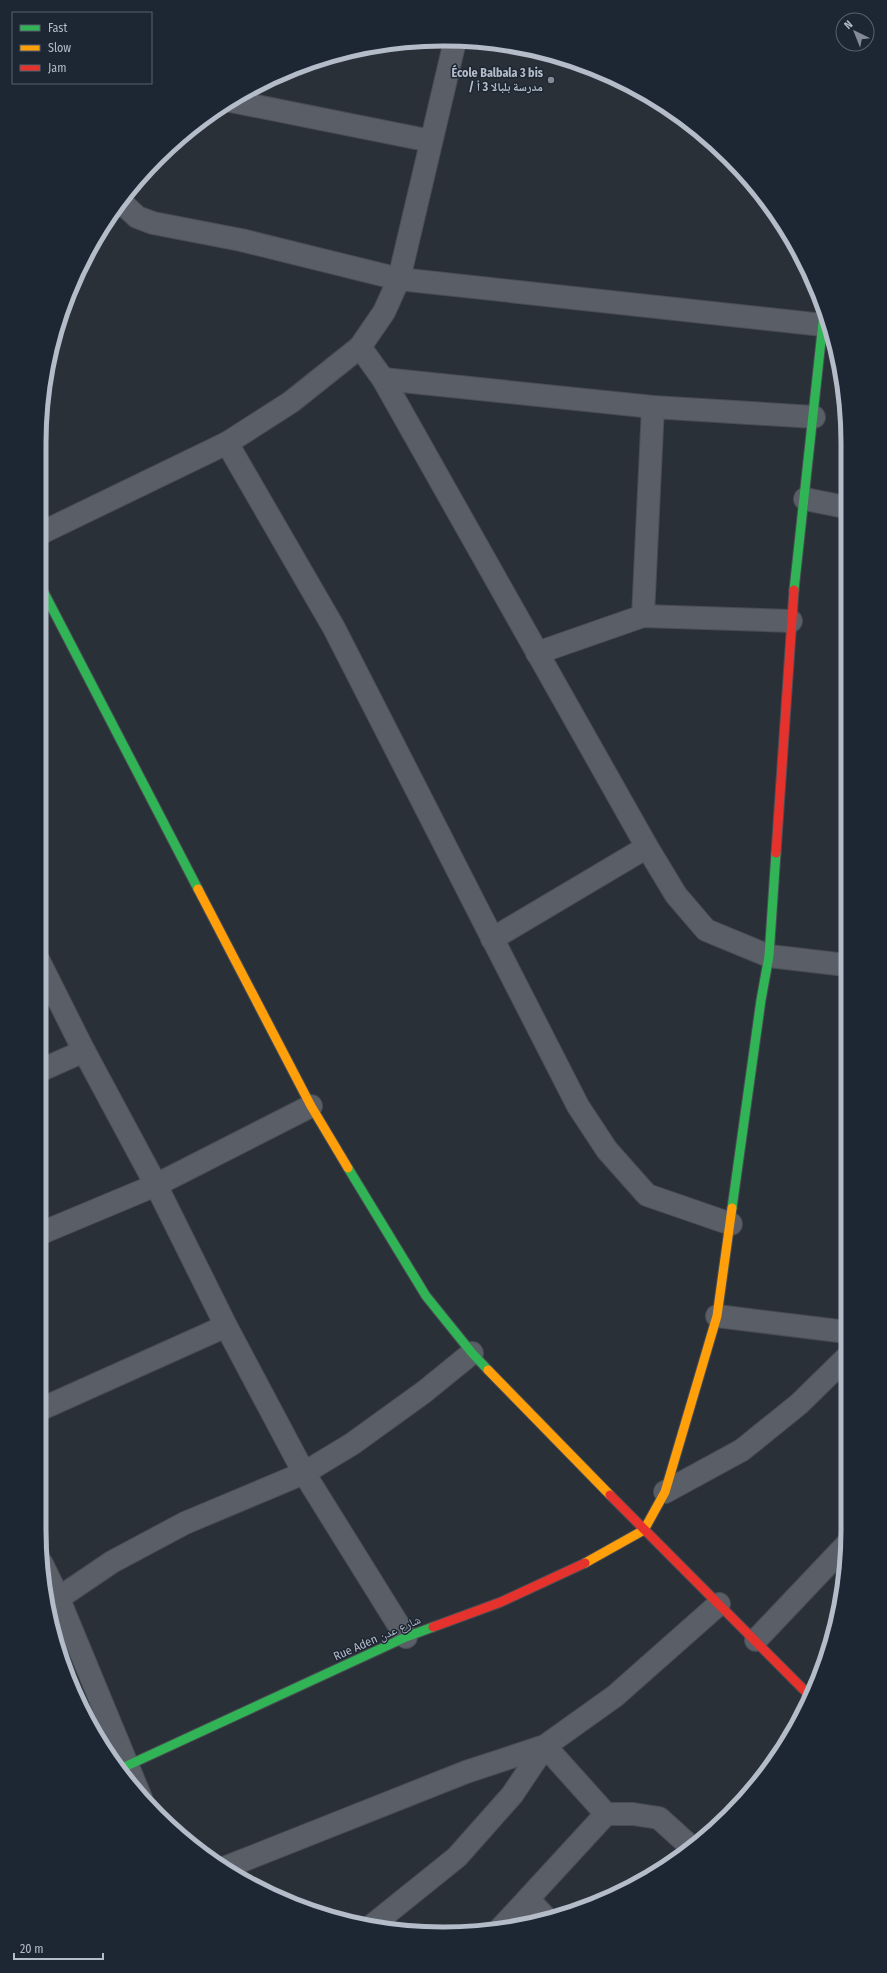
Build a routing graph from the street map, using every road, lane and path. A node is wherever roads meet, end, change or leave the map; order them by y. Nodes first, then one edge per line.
1 (454, 46) edge
2 (239, 103) edge
3 (431, 140) junction
4 (125, 206) edge
5 (399, 279) junction
6 (821, 319) edge
7 (823, 327) edge
8 (360, 347) junction
9 (383, 379) junction
10 (653, 407) junction
11 (814, 417) junction
12 (227, 444) junction
13 (805, 499) junction
14 (841, 506) edge
15 (46, 531) edge
16 (46, 596) edge
17 (643, 616) junction
18 (791, 621) junction
19 (537, 653) junction
20 (647, 847) junction
21 (492, 939) junction
22 (769, 956) junction
23 (841, 964) edge
24 (46, 975) edge
25 (84, 1051) junction
26 (46, 1068) edge
27 (311, 1106) junction
28 (156, 1185) junction
29 (731, 1224) junction
30 (46, 1231) edge
31 (717, 1316) junction
32 (226, 1326) junction
33 (841, 1331) edge
34 (472, 1353) junction
35 (841, 1364) edge
36 (46, 1407) edge
37 (304, 1473) junction
38 (665, 1492) junction
39 (644, 1530) junction
40 (840, 1551) edge
41 (53, 1601) edge
42 (719, 1604) junction
43 (54, 1606) edge
44 (406, 1637) junction
45 (756, 1640) junction
46 (806, 1692) edge
47 (545, 1746) junction
48 (122, 1763) edge
49 (124, 1767) edge
50 (606, 1814) junction
51 (687, 1843) edge
52 (231, 1865) edge
53 (528, 1899) junction
54 (542, 1914) edge
55 (382, 1922) edge
56 (507, 1922) edge

1 - 3 street
2 - 3 street
3 - 5 street
4 - 5 street
5 - 6 street
5 - 8 street
7 - 11 street
8 - 9 street
8 - 12 street
9 - 10 street
9 - 19 street
10 - 11 street
10 - 17 street
11 - 13 street
12 - 15 street
12 - 21 street
13 - 14 street
13 - 18 street
16 - 27 street
17 - 18 street
17 - 19 street
18 - 22 street
19 - 20 street
20 - 21 street
20 - 22 street
21 - 29 street
22 - 23 street
22 - 29 street
24 - 25 street
25 - 26 street
25 - 28 street
27 - 28 street
27 - 34 street
28 - 30 street
28 - 32 street
29 - 31 street
31 - 33 street
31 - 38 street
32 - 36 street
32 - 37 street
34 - 37 street
34 - 39 street
35 - 38 street
37 - 41 street
37 - 44 street
38 - 39 street
39 - 42 street
39 - 44 street, Rue Aden شارع عدن
40 - 45 street
42 - 45 street
42 - 47 street
43 - 48 street
44 - 49 street, Rue Aden شارع عدن
45 - 46 street
47 - 50 street
47 - 52 street
47 - 55 street
50 - 51 street
50 - 53 street
53 - 54 street
53 - 56 street

